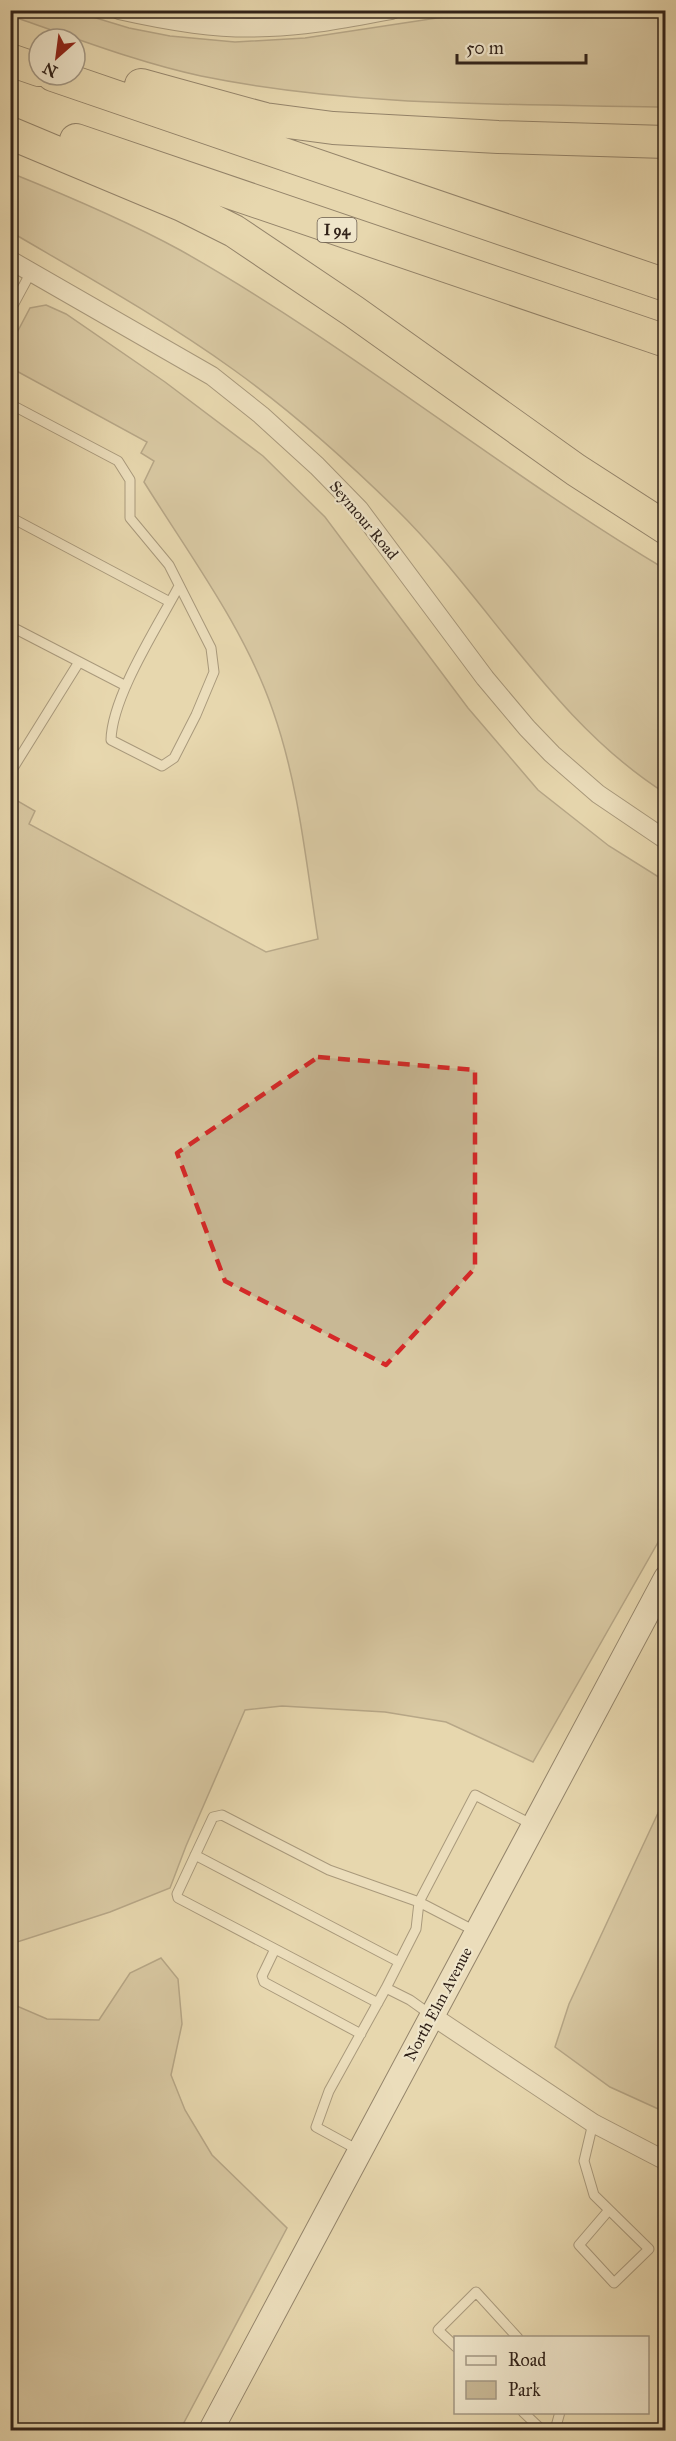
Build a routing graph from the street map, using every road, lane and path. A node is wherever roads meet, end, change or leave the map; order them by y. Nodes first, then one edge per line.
1 (119, 10) edge
2 (392, 10) edge
3 (10, 44) edge
4 (27, 49) edge
5 (10, 60) edge
6 (27, 66) edge
7 (87, 68) edge
8 (87, 87) edge
9 (10, 117) edge
10 (10, 133) edge
11 (666, 142) edge
12 (10, 260) edge
13 (31, 272) junction
14 (666, 285) edge
15 (10, 311) edge
16 (666, 341) edge
17 (10, 404) edge
18 (10, 517) edge
19 (666, 528) edge
20 (179, 585) junction
21 (170, 602) junction
22 (10, 626) edge
23 (79, 662) junction
24 (126, 686) junction
25 (10, 773) edge
26 (666, 840) edge
27 (666, 1578) edge
28 (532, 1824) junction
29 (195, 1855) junction
30 (419, 1902) junction
31 (476, 1932) junction
32 (275, 1949) junction
33 (399, 1962) junction
34 (386, 1988) junction
35 (378, 2003) junction
36 (431, 2015) junction
37 (361, 2034) junction
38 (594, 2123) junction
39 (360, 2151) junction
40 (666, 2162) edge
41 (609, 2210) junction
42 (517, 2336) edge
43 (454, 2345) edge
44 (525, 2414) edge
45 (559, 2414) edge
46 (211, 2430) edge
47 (542, 2430) edge
48 (555, 2430) edge

1 - 2 street
3 - 4 highway
5 - 6 highway
7 - 11 highway
8 - 14 highway
9 - 16 highway, I 94
10 - 19 highway
12 - 13 street, Seymour Road
13 - 15 lane
13 - 26 street, Seymour Road
17 - 20 lane
18 - 21 lane
20 - 21 lane
20 - 24 lane
21 - 24 lane
22 - 23 lane
23 - 24 lane
23 - 25 lane
27 - 28 main road, North Elm Avenue
28 - 30 lane
28 - 31 main road, North Elm Avenue
29 - 30 lane
29 - 32 lane
29 - 33 lane
30 - 31 lane
30 - 33 lane
31 - 36 main road, North Elm Avenue
32 - 35 lane
32 - 37 lane
33 - 34 lane
34 - 35 lane
34 - 36 lane
35 - 37 lane
36 - 38 street
36 - 39 main road, North Elm Avenue
37 - 39 lane
38 - 40 street
38 - 41 lane
39 - 46 main road, North Elm Avenue
41 - 41 lane
42 - 43 lane
44 - 47 lane
45 - 48 lane

